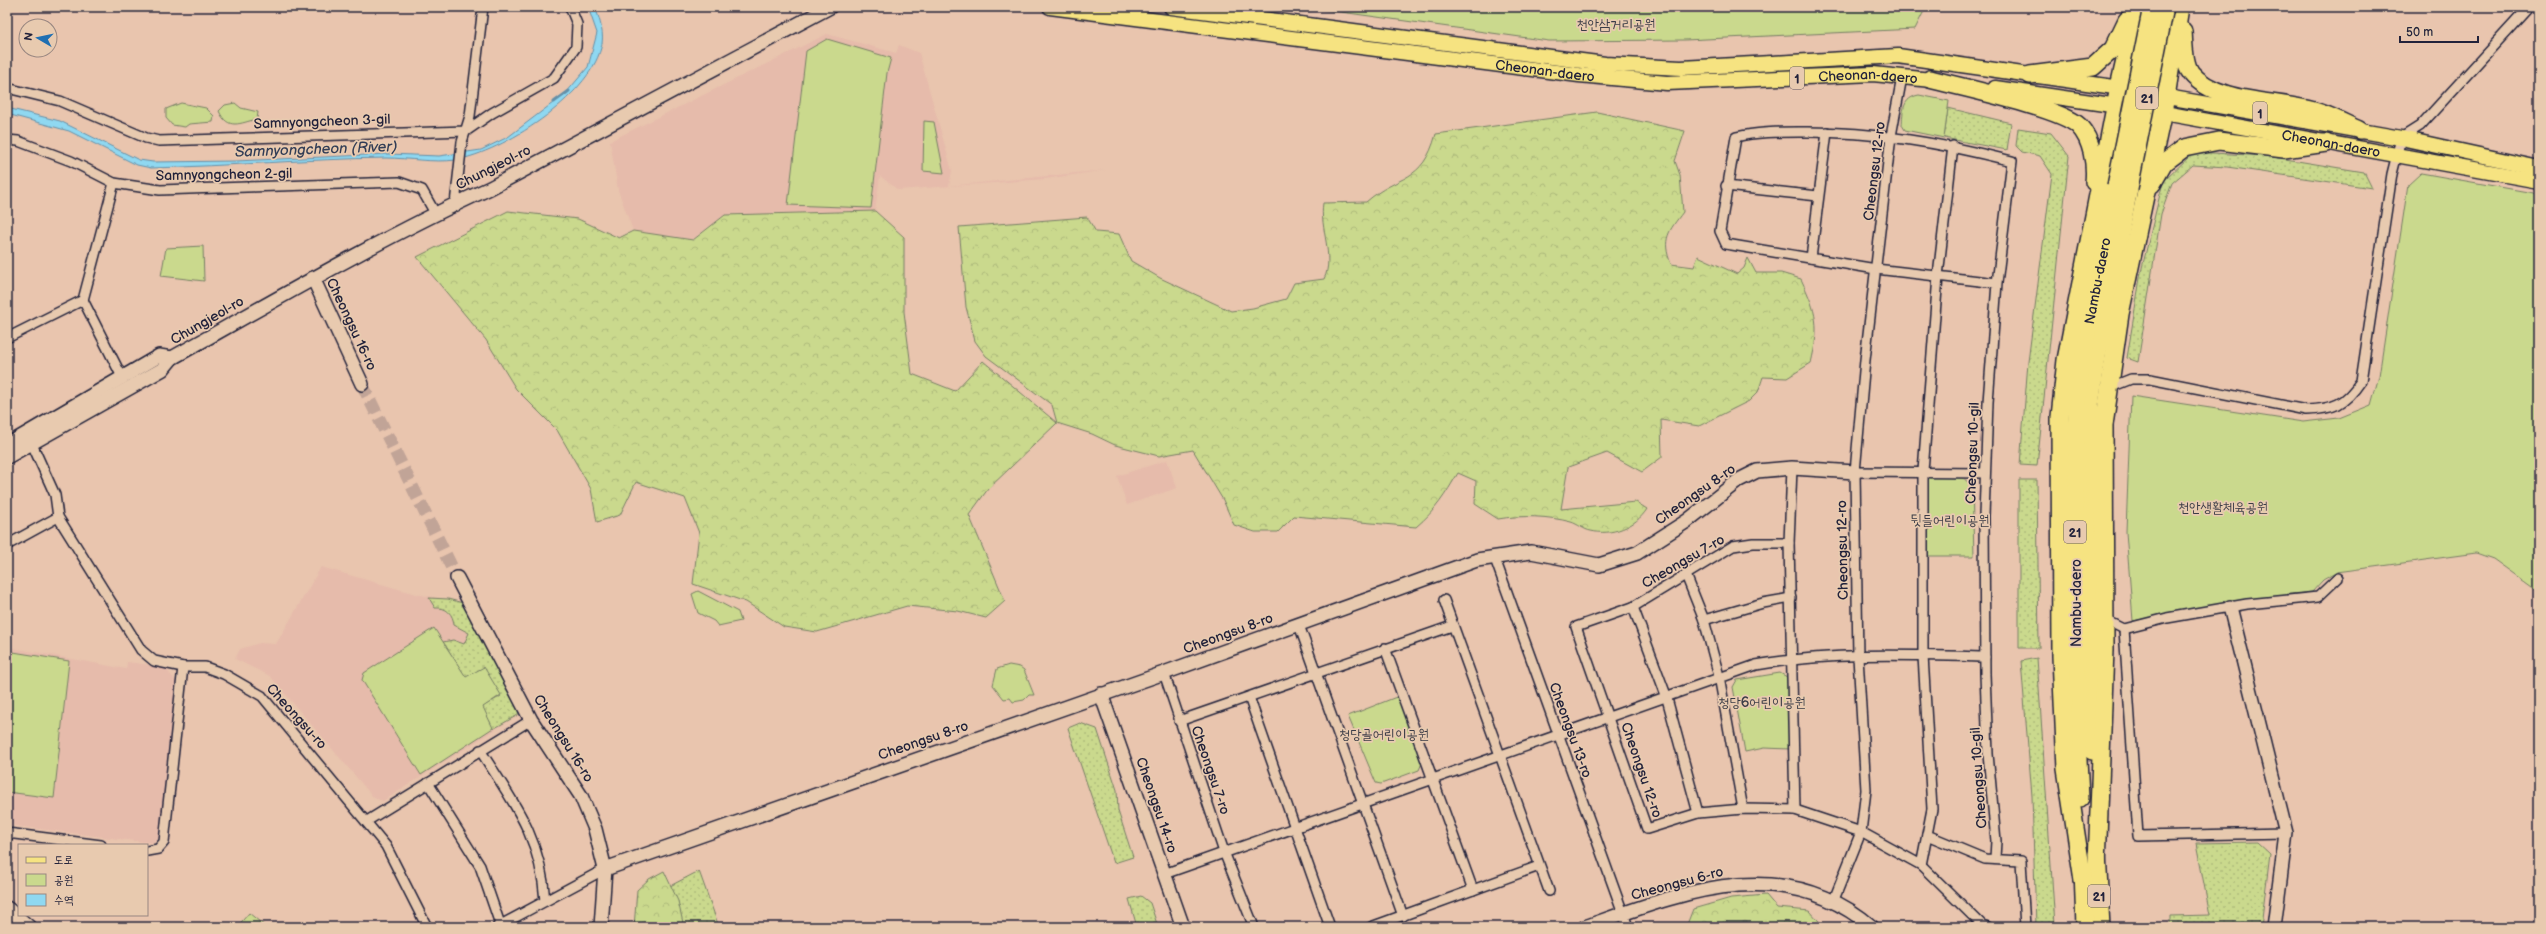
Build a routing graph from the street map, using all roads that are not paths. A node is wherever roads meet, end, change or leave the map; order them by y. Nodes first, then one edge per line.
1 (478, 7) edge
2 (482, 7) edge
3 (570, 7) edge
4 (830, 7) edge
5 (1050, 7) edge
6 (1171, 7) edge
7 (2133, 7) edge
8 (2137, 7) edge
9 (2152, 7) edge
10 (2165, 7) edge
11 (2180, 7) edge
12 (2529, 7) edge
13 (813, 12) edge
14 (2030, 75) junction
15 (1902, 77) junction
16 (1930, 79) junction
17 (2119, 87) junction
18 (7, 88) edge
19 (2115, 105) junction
20 (2164, 105) junction
21 (2359, 130) junction
22 (466, 131) junction
23 (1827, 132) junction
24 (1891, 136) junction
25 (2401, 138) junction
26 (7, 140) edge
27 (2326, 143) junction
28 (1953, 146) junction
29 (2397, 154) junction
30 (2539, 168) edge
31 (2102, 175) junction
32 (2539, 180) edge
33 (114, 183) junction
34 (1726, 186) junction
35 (2130, 188) junction
36 (1818, 196) junction
37 (455, 204) junction
38 (435, 213) junction
39 (2134, 241) junction
40 (1811, 258) junction
41 (2085, 262) junction
42 (1876, 269) junction
43 (1938, 276) junction
44 (313, 278) junction
45 (1997, 283) junction
46 (83, 300) junction
47 (7, 338) edge
48 (172, 358) junction
49 (123, 379) junction
50 (362, 384) tunnel mouth
51 (2110, 386) junction
52 (32, 444) junction
53 (7, 445) edge
54 (7, 457) edge
55 (1792, 468) junction
56 (1923, 471) junction
57 (1855, 472) junction
58 (1985, 473) junction
59 (58, 517) junction
60 (1789, 543) junction
61 (7, 545) edge
62 (1494, 556) junction
63 (1686, 574) junction
64 (456, 578) tunnel mouth
65 (2338, 578) dead end
66 (1791, 598) junction
67 (1444, 600) dead end
68 (1633, 607) junction
69 (2230, 607) junction
70 (2104, 619) junction
71 (1704, 620) junction
72 (1298, 625) junction
73 (1452, 626) junction
74 (2124, 629) junction
75 (1385, 648) junction
76 (1923, 656) junction
77 (1858, 657) junction
78 (1985, 657) junction
79 (1791, 660) junction
80 (183, 667) junction
81 (1164, 673) junction
82 (1315, 673) junction
83 (1719, 676) junction
84 (1101, 694) junction
85 (1666, 695) junction
86 (1249, 697) junction
87 (1608, 716) junction
88 (531, 720) junction
89 (1179, 722) junction
90 (1558, 735) junction
91 (480, 750) junction
92 (1500, 755) junction
93 (1432, 779) junction
94 (428, 784) junction
95 (1364, 802) junction
96 (1743, 809) junction
97 (1795, 810) junction
98 (1698, 813) junction
99 (367, 821) junction
100 (1295, 827) junction
101 (1861, 832) junction
102 (7, 833) edge
103 (2286, 833) junction
104 (1928, 835) junction
105 (93, 844) edge
106 (148, 851) edge
107 (1224, 852) junction
108 (1994, 858) junction
109 (2097, 864) junction
110 (1921, 865) junction
111 (1539, 866) junction
112 (605, 869) junction
113 (1164, 874) junction
114 (2083, 880) junction
115 (1473, 890) junction
116 (1549, 891) dead end
117 (545, 901) junction
118 (1833, 902) junction
119 (7, 908) edge
120 (1623, 914) junction
121 (1403, 916) junction
122 (500, 926) edge
123 (29, 927) edge
124 (427, 927) edge
125 (601, 927) edge
126 (1183, 927) edge
127 (1254, 927) edge
128 (1330, 927) edge
129 (1371, 927) edge
130 (1585, 927) edge
131 (1628, 927) edge
132 (1872, 927) edge
133 (1988, 927) edge
134 (2026, 927) edge
135 (2085, 927) edge
136 (2101, 927) edge
137 (2274, 927) edge

1 - 22 street
2 - 22 street
3 - 22 street
4 - 13 street, Chungjeol-ro
5 - 15 main road, Cheonan-daero / 1
6 - 14 main road, Cheonan-daero / 1
7 - 14 highway
8 - 17 highway
9 - 35 highway, 21, bridge
10 - 35 highway, 21, bridge
11 - 20 highway
11 - 21 highway
12 - 25 street
13 - 37 street, Chungjeol-ro
14 - 17 main road, Cheonan-daero / 1
15 - 16 main road, Cheonan-daero / 1
15 - 24 street, Cheongsu 12-ro
16 - 19 main road, Cheonan-daero / 1
16 - 41 highway
17 - 19 highway
17 - 20 main road, Cheonan-daero / 1
18 - 22 street, Samnyongcheon 3-gil
19 - 20 main road, Cheonan-daero / 1
19 - 31 highway
20 - 21 main road, Cheonan-daero / 1
20 - 27 main road, Cheonan-daero / 1
20 - 35 highway
21 - 25 main road, Cheonan-daero / 1
22 - 37 street
23 - 24 street, Cheongsu 10-gil
23 - 34 street
23 - 36 street
24 - 28 street, Cheongsu 10-gil
24 - 42 street, Cheongsu 12-ro
25 - 29 street
25 - 30 main road, Cheonan-daero / 1
26 - 33 street, Samnyongcheon 2-gil
27 - 29 main road, Cheonan-daero / 1
27 - 39 highway
28 - 43 street
28 - 45 street, Cheongsu 10-gil
29 - 32 main road, Cheonan-daero / 1
29 - 51 street
31 - 35 highway
31 - 41 highway
33 - 38 street, Samnyongcheon 2-gil
33 - 46 street
34 - 36 street
34 - 40 street
35 - 39 highway
35 - 109 highway, Nambu-daero / 21
35 - 114 highway, Nambu-daero / 21
36 - 40 street
37 - 38 street, Chungjeol-ro
38 - 44 street, Chungjeol-ro
39 - 51 highway
40 - 42 street
41 - 114 highway
42 - 43 street
42 - 57 street, Cheongsu 12-ro
43 - 45 street
43 - 56 street
44 - 48 street, Chungjeol-ro
44 - 50 street, Cheongsu 16-ro
45 - 58 street, Cheongsu 10-gil
46 - 47 street
46 - 49 street
48 - 49 street, Chungjeol-ro
48 - 52 street, Chungjeol-ro
49 - 53 street, Chungjeol-ro
51 - 70 highway
52 - 54 street, Chungjeol-ro
52 - 59 street
55 - 57 street, Cheongsu 8-ro
55 - 60 street
55 - 62 street, Cheongsu 8-ro
56 - 57 street
56 - 58 street
56 - 76 street
57 - 77 street, Cheongsu 12-ro
58 - 78 street, Cheongsu 10-gil
59 - 61 street
59 - 80 street
60 - 63 street, Cheongsu 7-ro
60 - 66 street
62 - 72 street, Cheongsu 8-ro
62 - 90 street, Cheongsu 13-ro
63 - 68 street, Cheongsu 7-ro
63 - 71 street
64 - 88 street, Cheongsu 16-ro
65 - 69 street
66 - 71 street
66 - 79 street
67 - 73 street
68 - 85 street, Cheongsu 7-ro
68 - 87 street, Cheongsu 7-ro
69 - 74 street
69 - 103 street
70 - 74 street
70 - 109 highway
71 - 83 street
72 - 81 street, Cheongsu 8-ro
72 - 82 street
73 - 75 street, Cheongsu 7-ro
73 - 92 street
74 - 103 street
75 - 82 street, Cheongsu 7-ro
75 - 93 street
76 - 77 street
76 - 78 street
76 - 104 street
77 - 79 street
77 - 101 street, Cheongsu 12-ro
78 - 108 street, Cheongsu 10-gil
79 - 83 street
79 - 97 street
80 - 99 street, Cheongsu-ro
80 - 106 street
81 - 84 street, Cheongsu 8-ro
81 - 89 street
82 - 86 street, Cheongsu 7-ro
82 - 95 street
83 - 85 street
83 - 96 street
84 - 112 street, Cheongsu 8-ro
84 - 113 street, Cheongsu 14-ro
85 - 87 street
85 - 98 street, Cheongsu 7-ro
86 - 89 street, Cheongsu 7-ro
86 - 100 street
87 - 90 street
87 - 98 street, Cheongsu 12-ro
88 - 91 street
88 - 112 street, Cheongsu 16-ro
89 - 107 street, Cheongsu 7-ro
90 - 92 street
90 - 120 street, Cheongsu 13-ro
91 - 94 street
91 - 117 street
92 - 93 street
92 - 111 street
93 - 95 street
93 - 115 street
94 - 99 street
94 - 122 street
95 - 100 street
95 - 121 street
96 - 97 street, Cheongsu 12-ro
96 - 98 street, Cheongsu 12-ro
97 - 101 street, Cheongsu 12-ro
99 - 124 street, Cheongsu-ro
100 - 107 street
100 - 128 street
101 - 110 street
101 - 118 street, Cheongsu 12-ro
102 - 105 street
103 - 137 street
104 - 108 street
104 - 110 street
107 - 113 street
107 - 127 street, Cheongsu 7-ro
108 - 134 street
109 - 136 highway, Nambu-daero / 21
110 - 133 street
111 - 115 street
111 - 116 street
112 - 117 street
112 - 125 street, Cheongsu 16-ro
113 - 126 street, Cheongsu 14-ro
114 - 135 highway, Nambu-daero / 21
115 - 121 street
117 - 122 street
118 - 120 street, Cheongsu 6-ro
118 - 132 street, Cheongsu 6-ro
119 - 123 street
120 - 130 street, Cheongsu 6-ro
120 - 131 street, Cheongsu 6-ro
121 - 129 street

